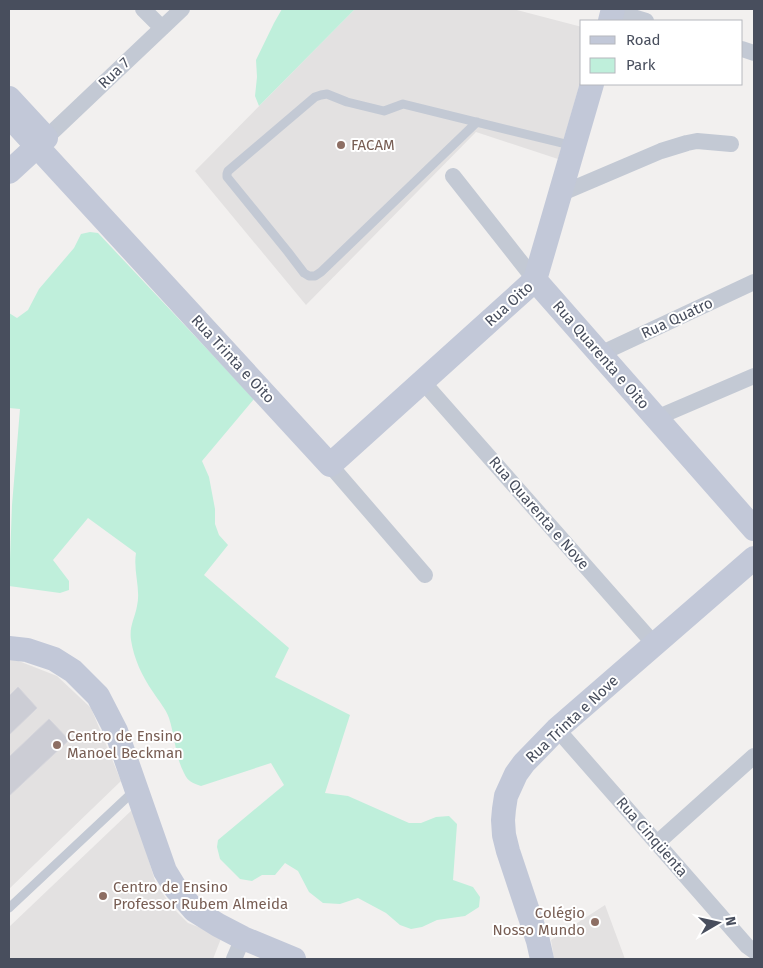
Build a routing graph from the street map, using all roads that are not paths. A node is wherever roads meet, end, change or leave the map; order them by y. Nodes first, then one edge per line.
1 (143, 9) edge
2 (182, 9) edge
3 (612, 14) edge
4 (641, 20) edge
5 (162, 28) junction
6 (592, 85) edge
7 (9, 98) edge
8 (9, 116) edge
9 (477, 122) junction
10 (37, 138) junction
11 (731, 144) dead end
12 (574, 146) junction
13 (9, 154) edge
14 (9, 172) edge
15 (453, 176) dead end
16 (560, 194) junction
17 (536, 280) junction
18 (754, 282) edge
19 (600, 354) junction
20 (754, 376) edge
21 (423, 382) junction
22 (656, 418) junction
23 (330, 465) junction
24 (754, 529) edge
25 (754, 558) edge
26 (425, 575) dead end
27 (654, 645) junction
28 (9, 648) edge
29 (557, 729) junction
30 (754, 756) edge
31 (136, 790) junction
32 (658, 843) junction
33 (9, 908) edge
34 (243, 938) junction
35 (750, 948) edge
36 (234, 959) edge
37 (294, 959) edge
38 (542, 959) edge

1 - 5 street
2 - 5 street, Rua 7
3 - 4 street
5 - 10 street, Rua 7
6 - 12 street, Rua Oito
7 - 10 street
8 - 10 street
9 - 9 lane
9 - 12 lane
10 - 13 street
10 - 14 street
10 - 23 street, Rua Trinta e Oito
11 - 16 street
12 - 16 street, Rua Oito
15 - 17 street, Rua Quarenta e Oito
16 - 17 street, Rua Oito
17 - 19 street, Rua Quarenta e Oito
17 - 21 street, Rua Oito
18 - 19 street, Rua Quatro
19 - 22 street, Rua Quarenta e Oito
20 - 22 street
21 - 23 street, Rua Oito
21 - 27 street, Rua Quarenta e Nove
22 - 24 street, Rua Quarenta e Oito
23 - 26 street, Rua Trinta e Oito
25 - 27 street, Rua Trinta e Nove
27 - 29 street, Rua Trinta e Nove
28 - 31 street
29 - 32 street, Rua Cinqüenta
29 - 38 street, Rua Trinta e Nove
30 - 32 street
31 - 33 lane
31 - 34 street
32 - 35 street, Rua Cinqüenta
34 - 36 street
34 - 37 street

